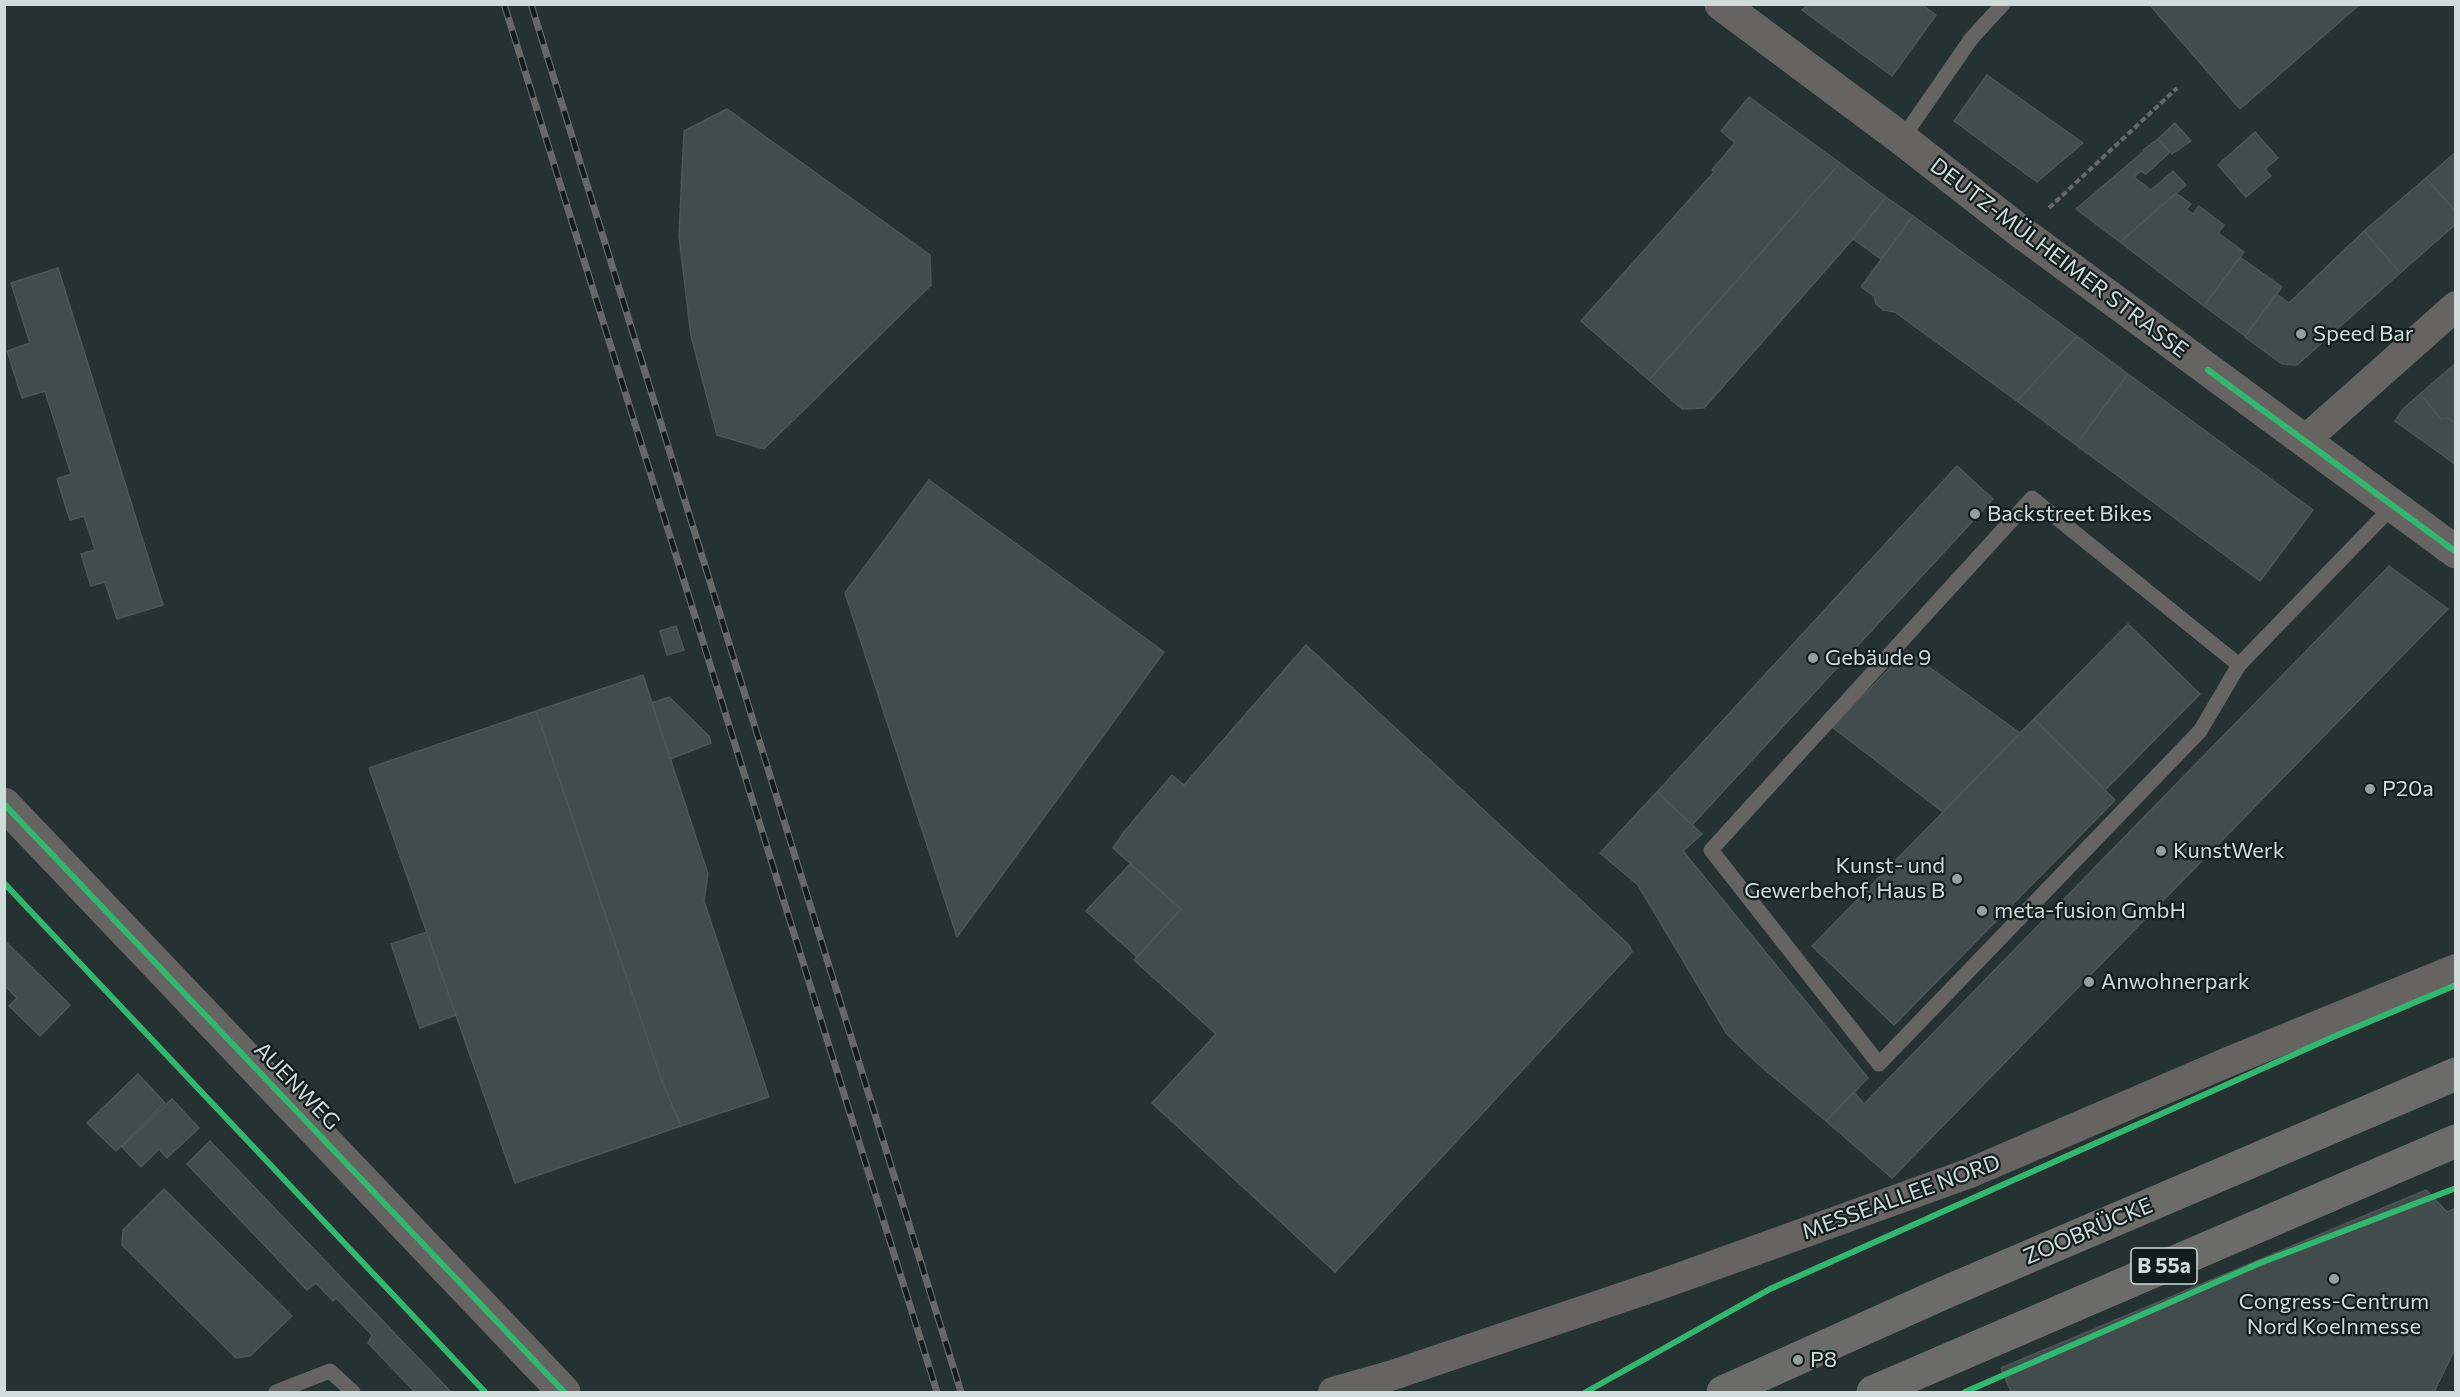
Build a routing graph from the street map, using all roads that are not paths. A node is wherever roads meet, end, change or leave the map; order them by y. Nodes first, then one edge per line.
1 (1721, 4) edge
2 (2003, 4) edge
3 (1902, 139) junction
4 (2456, 306) edge
5 (2304, 441) junction
6 (2393, 506) junction
7 (2456, 552) edge
8 (2240, 665) junction
9 (4, 804) edge
10 (2456, 969) edge
11 (2456, 1074) edge
12 (2456, 1141) edge
13 (276, 1392) edge
14 (353, 1392) edge
15 (564, 1392) edge
16 (1334, 1392) edge
17 (1723, 1392) edge
18 (1873, 1392) edge

1 - 3 street, DEUTZ-MÜLHEIMER STRASSE
2 - 3 lane
3 - 5 street, DEUTZ-MÜLHEIMER STRASSE
4 - 5 street
5 - 6 street, DEUTZ-MÜLHEIMER STRASSE
6 - 7 street, DEUTZ-MÜLHEIMER STRASSE
6 - 8 lane
8 - 8 lane
9 - 15 street, AUENWEG
10 - 16 street, MESSEALLEE NORD
11 - 17 highway, ZOOBRÜCKE
12 - 18 highway, B 55a
13 - 14 lane

